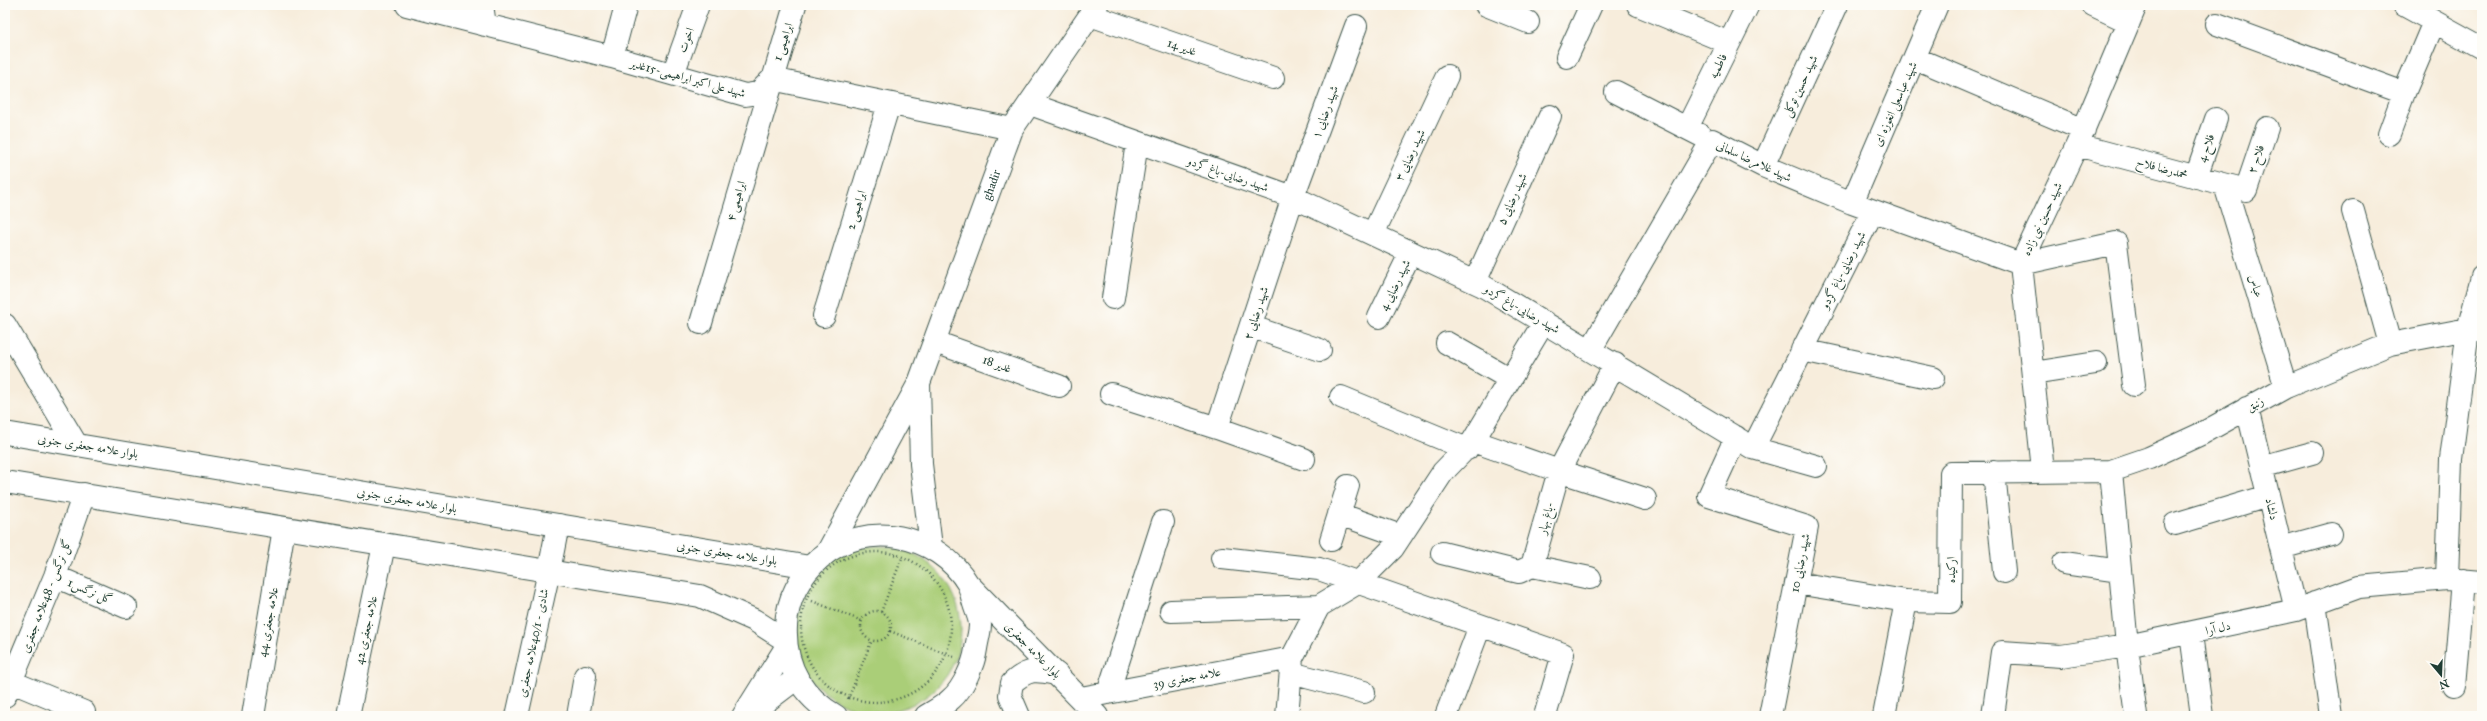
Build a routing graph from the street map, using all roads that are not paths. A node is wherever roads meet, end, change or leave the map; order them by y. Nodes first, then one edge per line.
1 (407, 5) edge
2 (626, 5) edge
3 (698, 5) edge
4 (795, 5) edge
5 (1486, 5) edge
6 (1591, 5) edge
7 (1638, 5) edge
8 (1748, 5) edge
9 (1837, 5) edge
10 (1937, 5) edge
11 (2093, 5) edge
12 (2404, 5) edge
13 (1094, 10) edge
14 (2133, 14) edge
15 (483, 15) edge
16 (1528, 22) dead end
17 (2434, 22) junction
18 (2217, 24) dead end
19 (1356, 26) dead end
20 (1729, 43) junction
21 (2482, 48) edge
22 (612, 57) junction
23 (1567, 57) dead end
24 (1915, 58) junction
25 (673, 74) junction
26 (1446, 76) dead end
27 (1273, 78) dead end
28 (772, 79) junction
29 (1616, 92) dead end
30 (2404, 93) junction
31 (888, 104) junction
32 (1030, 104) junction
33 (1550, 116) dead end
34 (2216, 119) dead end
35 (1687, 128) junction
36 (2267, 128) dead end
37 (1012, 129) junction
38 (2389, 134) dead end
39 (2081, 137) junction
40 (1712, 140) junction
41 (1137, 143) junction
42 (1763, 166) junction
43 (2196, 177) junction
44 (2225, 185) junction
45 (2246, 190) joint
46 (1293, 197) junction
47 (1852, 203) junction
48 (2354, 210) dead end
49 (1873, 211) junction
50 (1373, 234) junction
51 (1411, 252) junction
52 (2021, 264) junction
53 (2482, 277) edge
54 (1475, 282) junction
55 (1113, 298) dead end
56 (824, 316) dead end
57 (1379, 317) dead end
58 (1544, 322) junction
59 (701, 323) dead end
60 (5, 325) edge
61 (1252, 327) junction
62 (2475, 329) edge
63 (935, 342) junction
64 (1447, 344) dead end
65 (2390, 344) junction
66 (1591, 349) junction
67 (1320, 350) dead end
68 (1802, 350) junction
69 (2096, 363) dead end
70 (1615, 364) junction
71 (2033, 373) junction
72 (1933, 378) dead end
73 (1510, 379) junction
74 (920, 383) junction
75 (2134, 385) dead end
76 (1059, 386) dead end
77 (2286, 386) junction
78 (1111, 394) dead end
79 (1341, 397) dead end
80 (2247, 408) junction
81 (1217, 428) junction
82 (5, 433) edge
83 (1744, 442) junction
84 (76, 444) junction
85 (1470, 445) junction
86 (2312, 453) dead end
87 (1304, 459) dead end
88 (1816, 466) dead end
89 (2261, 467) junction
90 (1559, 470) junction
91 (2043, 470) junction
92 (2111, 471) junction
93 (1994, 472) junction
94 (5, 482) edge
95 (1348, 486) dead end
96 (84, 494) junction
97 (2268, 496) junction
98 (1645, 499) dead end
99 (1339, 514) junction
100 (1163, 522) dead end
101 (2175, 524) dead end
102 (558, 525) junction
103 (284, 528) junction
104 (2331, 534) dead end
105 (1401, 536) junction
106 (1330, 540) dead end
107 (384, 545) junction
108 (931, 547) junction
109 (2281, 548) junction
110 (828, 551) junction
111 (1442, 553) dead end
112 (1222, 558) dead end
113 (2064, 563) dead end
114 (1532, 566) junction
115 (810, 567) junction
116 (549, 571) junction
117 (2120, 571) junction
118 (2004, 572) dead end
119 (55, 576) junction
120 (1590, 578) dead end
121 (2464, 581) edge
122 (1359, 582) junction
123 (1796, 583) junction
124 (969, 585) junction
125 (1906, 601) junction
126 (1319, 606) junction
127 (2306, 606) junction
128 (126, 607) dead end
129 (1171, 611) dead end
130 (1480, 626) junction
131 (2191, 634) junction
132 (785, 645) junction
133 (2127, 646) junction
134 (1291, 665) junction
135 (1057, 674) junction
136 (586, 676) dead end
137 (797, 678) junction
138 (2454, 686) dead end
139 (8, 689) edge
140 (1364, 692) dead end
141 (1108, 693) junction
142 (1081, 698) junction
143 (809, 707) edge
144 (841, 710) edge
145 (84, 712) dead end
146 (252, 716) edge
147 (348, 716) edge
148 (517, 716) edge
149 (578, 716) edge
150 (743, 716) edge
151 (747, 716) edge
152 (926, 716) edge
153 (1019, 716) edge
154 (1097, 716) edge
155 (1286, 716) edge
156 (1446, 716) edge
157 (1545, 716) edge
158 (1770, 716) edge
159 (1884, 716) edge
160 (1993, 716) edge
161 (2136, 716) edge
162 (2202, 716) edge
163 (2331, 716) edge

1 - 15 street, شهید علی اکبر ابراهیمی-15غدیر
2 - 22 street
3 - 25 street, اخوت
4 - 28 street, ابراهیمی 1
5 - 16 street
6 - 23 street
7 - 20 street
8 - 20 street, فاطمیه
9 - 42 street, شهید حسین توکلی
10 - 24 street, شهید عباسعلی انغوزه ای
11 - 14 street
12 - 17 street
13 - 27 street, غدیر 14
13 - 32 street, ghadir
14 - 39 street, شهید حسین نبی زاده
15 - 22 street, شهید علی اکبر ابراهیمی-15غدیر
17 - 21 street
17 - 30 street
18 - 30 street
19 - 46 street, شهید رضایی ۱
20 - 35 street, فاطمیه
22 - 25 street, شهید علی اکبر ابراهیمی-15غدیر
24 - 39 street, محمدرضا فلاح
24 - 47 street, شهید عباسعلی انغوزه ای
25 - 28 street, شهید علی اکبر ابراهیمی-15غدیر
26 - 50 street, شهید رضایی ۳
28 - 31 street
28 - 59 street, ابراهیمی ۴
29 - 35 street
30 - 38 street
31 - 37 street
31 - 56 street, ابراهیمی 2
32 - 37 street, ghadir
32 - 41 street, شهید رضایی-باغ گردو
33 - 54 street, شهید رضایی ۵
34 - 43 street, فلاح 4
35 - 40 street
36 - 45 street, فلاح ۲
37 - 63 street, ghadir
39 - 43 street, محمدرضا فلاح
39 - 52 street, شهید حسین نبی زاده
40 - 42 street, شهید غلامرضا سلمانی
40 - 66 street, شهید غلامرضا سلمانی
41 - 46 street, شهید رضایی-باغ گردو
41 - 55 street
42 - 47 street, شهید غلامرضا سلمانی
43 - 44 street, محمدرضا فلاح
44 - 45 street, محمدرضا فلاح
44 - 77 street, عباس
46 - 50 street, شهید رضایی-باغ گردو
46 - 61 street, شهید رضایی ۲
47 - 49 street, شهید غلامرضا سلمانی
48 - 65 street
49 - 52 street, شهید غلامرضا سلمانی
49 - 68 street, شهید رضایی-باغ گردو
50 - 51 street, شهید رضایی-باغ گردو
51 - 54 street, شهید رضایی-باغ گردو
51 - 57 street, شهید رضایی 4
52 - 71 street, شهید حسین نبی زاده
52 - 75 street
53 - 62 street
54 - 58 street, شهید رضایی-باغ گردو
58 - 66 street, شهید رضایی-باغ گردو
58 - 73 street
60 - 84 street
61 - 67 street
61 - 81 street, شهید رضایی ۲
62 - 65 street, زنبق
62 - 121 street
63 - 74 street, ghadir
63 - 76 street, غدیر 18
64 - 73 street
65 - 77 street, زنبق
66 - 70 street, شهید رضایی-باغ گردو
68 - 72 street
68 - 83 street, شهید رضایی-باغ گردو
69 - 71 street
70 - 83 street, شهید رضایی-باغ گردو
70 - 90 street, باغ بهار-
71 - 91 street, شهید حسین نبی زاده
73 - 85 street
74 - 108 street
74 - 110 street
77 - 80 street, زنبق
78 - 81 street
79 - 85 street
80 - 89 street, دلشاد
80 - 92 street, زنبق
81 - 87 street
82 - 84 street, بلوار علامه جعفری جنوبی
83 - 88 street
83 - 123 street, شهید رضایی 10
84 - 102 street, بلوار علامه جعفری جنوبی
85 - 90 street
85 - 105 street
86 - 89 street
89 - 97 street, دلشاد
90 - 98 street
90 - 114 street, باغ بهار-
91 - 92 street, زنبق
91 - 93 street, ارکیده
92 - 117 street
93 - 118 street
93 - 125 street, ارکیده
94 - 96 street
95 - 99 street
96 - 103 street
96 - 119 street, گل نرگس - 48علامه جعفری
97 - 101 street
97 - 109 street, دلشاد
99 - 105 street
99 - 106 street
100 - 141 street
102 - 115 street, بلوار علامه جعفری جنوبی
102 - 116 street, شادی - 40/1علامه جعفری
103 - 107 street
103 - 146 street, علامه جعفری 44
104 - 109 street
105 - 122 street
107 - 116 street
107 - 147 street, علامه جعفری 42
108 - 110 street
108 - 124 street
109 - 127 street, دلشاد
110 - 115 street
111 - 114 street
112 - 122 street
113 - 117 street
114 - 120 street
115 - 132 street
116 - 132 street
116 - 148 street, شادی - 40/1علامه جعفری
117 - 133 street
119 - 128 street, 1گل نرگس
119 - 139 street, گل نرگس - 48علامه جعفری
121 - 127 street, دل آرا
121 - 138 street
122 - 126 street
122 - 130 street
123 - 125 street, ارکیده
123 - 158 street, شهید رضایی 10
124 - 135 street, بلوار علامه جعفری
124 - 152 street
125 - 159 street
126 - 129 street
126 - 134 street
127 - 131 street, دل آرا
127 - 163 street, دلشاد
130 - 156 street
130 - 157 street
131 - 133 street, دل آرا
131 - 162 street
132 - 137 street
132 - 150 street
133 - 160 street, دل آرا
133 - 161 street
134 - 140 street
134 - 141 street, علامه جعفری 39
134 - 155 street
135 - 142 street, بلوار علامه جعفری
135 - 153 street
136 - 149 street
137 - 143 street
137 - 151 street
139 - 145 street
141 - 142 street, علامه جعفری 39
142 - 154 street, بلوار علامه جعفری
143 - 144 street

